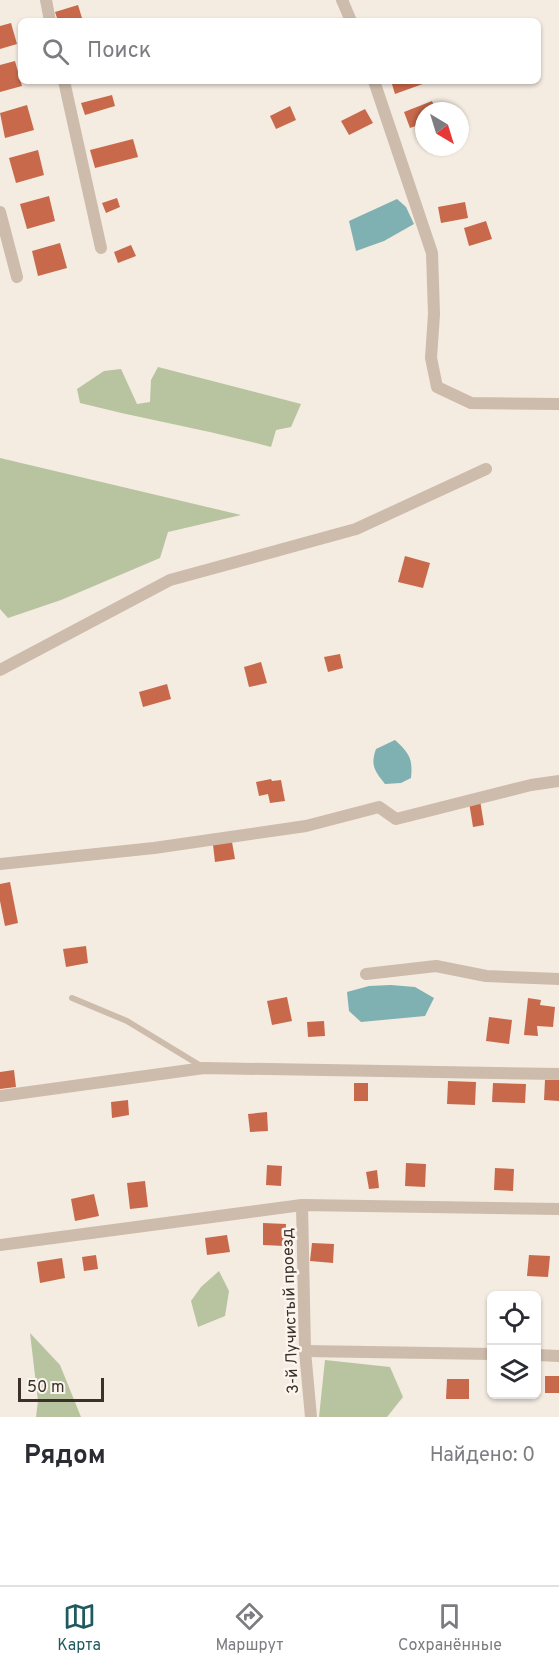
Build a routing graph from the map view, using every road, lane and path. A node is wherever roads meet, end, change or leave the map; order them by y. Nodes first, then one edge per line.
1 (46, 0) edge
2 (342, 0) edge
3 (49, 18) edge
4 (350, 18) edge
5 (65, 84) edge
6 (375, 84) edge
7 (0, 212) edge
8 (101, 248) dead end
9 (17, 277) dead end
10 (559, 404) edge
11 (486, 469) dead end
12 (0, 670) edge
13 (559, 781) edge
14 (0, 864) edge
15 (366, 974) dead end
16 (559, 979) edge
17 (72, 998) dead end
18 (204, 1068) junction
19 (559, 1074) edge
20 (0, 1096) edge
21 (302, 1205) junction
22 (559, 1209) edge
23 (0, 1245) edge
24 (306, 1351) junction
25 (487, 1354) edge
26 (541, 1355) edge
27 (559, 1356) edge
28 (311, 1417) edge

1 - 3 street
2 - 4 street
5 - 8 street
6 - 10 street
7 - 9 street
11 - 12 street
13 - 14 street
15 - 16 street
17 - 18 lane
18 - 19 street
18 - 20 street
21 - 22 street
21 - 23 street
21 - 24 street, 3-й Лучистый проезд
24 - 25 street
24 - 28 street, 3-й Лучистый проезд
26 - 27 street

